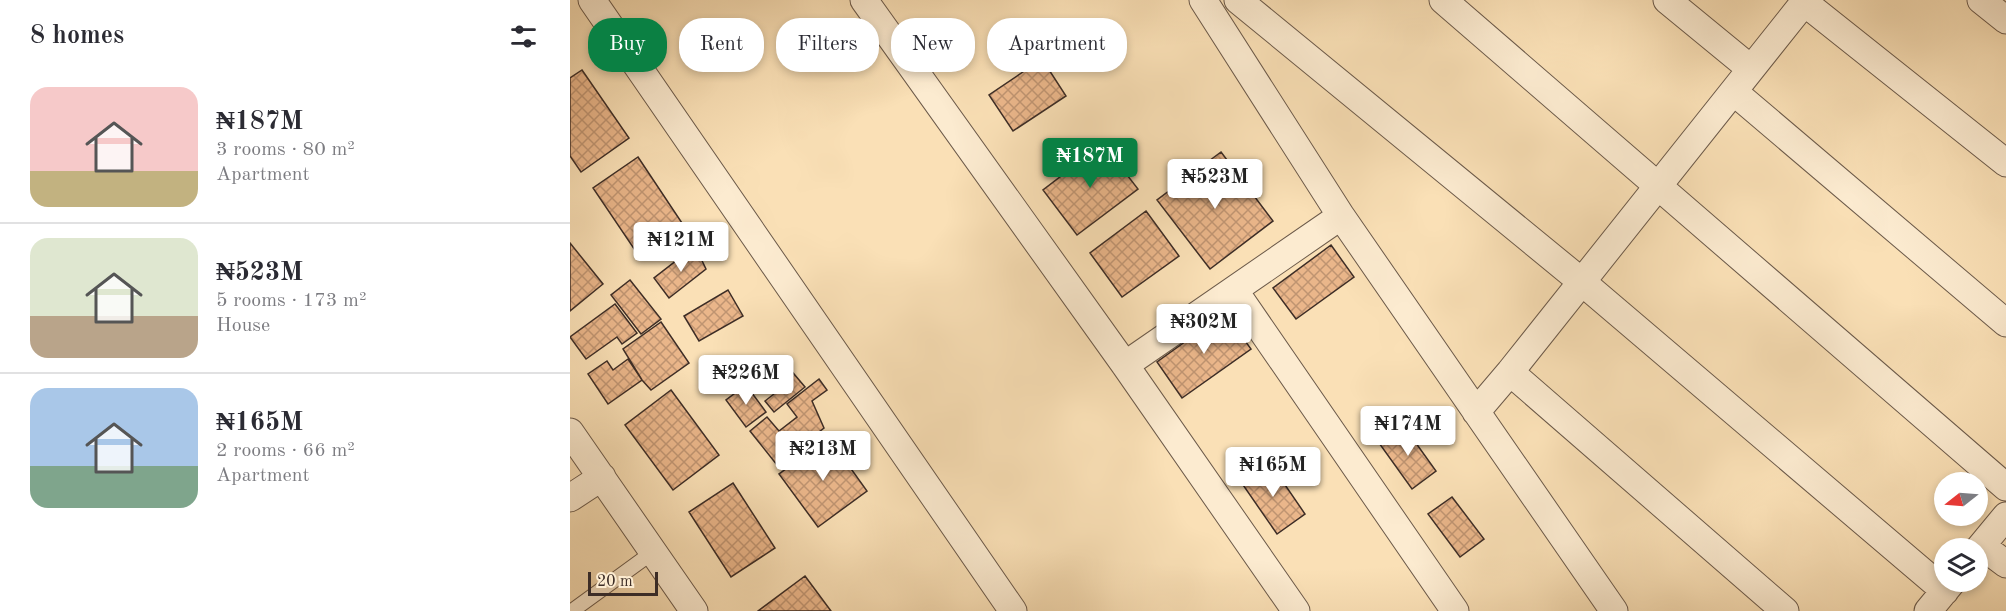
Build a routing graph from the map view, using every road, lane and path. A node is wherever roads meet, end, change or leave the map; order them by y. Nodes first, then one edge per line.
1 (592, 0) edge
2 (864, 0) edge
3 (1203, 0) edge
4 (1238, 0) edge
5 (1443, 0) edge
6 (1667, 0) edge
7 (1981, 0) edge
8 (1805, 1) edge
9 (2006, 20) edge
10 (1751, 69) junction
11 (1734, 92) junction
12 (2006, 163) edge
13 (1659, 185) junction
14 (1341, 216) junction
15 (1582, 282) junction
16 (1234, 290) junction
17 (2006, 323) edge
18 (1125, 365) junction
19 (1510, 372) junction
20 (1476, 412) junction
21 (570, 432) edge
22 (602, 477) junction
23 (2006, 488) edge
24 (570, 498) edge
25 (2006, 516) edge
26 (1987, 538) edge
27 (654, 552) junction
28 (1988, 553) edge
29 (2006, 564) edge
30 (1942, 595) edge
31 (572, 611) edge
32 (694, 611) edge
33 (1013, 611) edge
34 (1296, 611) edge
35 (1455, 611) edge
36 (1614, 611) edge
37 (1785, 611) edge

1 - 33 street
2 - 18 street
3 - 14 street
4 - 15 street
5 - 13 street
6 - 10 street
7 - 9 street
8 - 10 street
8 - 12 street
10 - 11 street
11 - 13 street
11 - 17 street
13 - 15 street
13 - 23 street
14 - 16 street
14 - 20 street
15 - 19 street
15 - 30 street
16 - 18 street
16 - 35 street
18 - 34 street
19 - 20 street
19 - 37 street
20 - 36 street
21 - 22 street
22 - 24 street
22 - 27 street
25 - 26 street
27 - 31 lane
27 - 32 street
28 - 29 street

